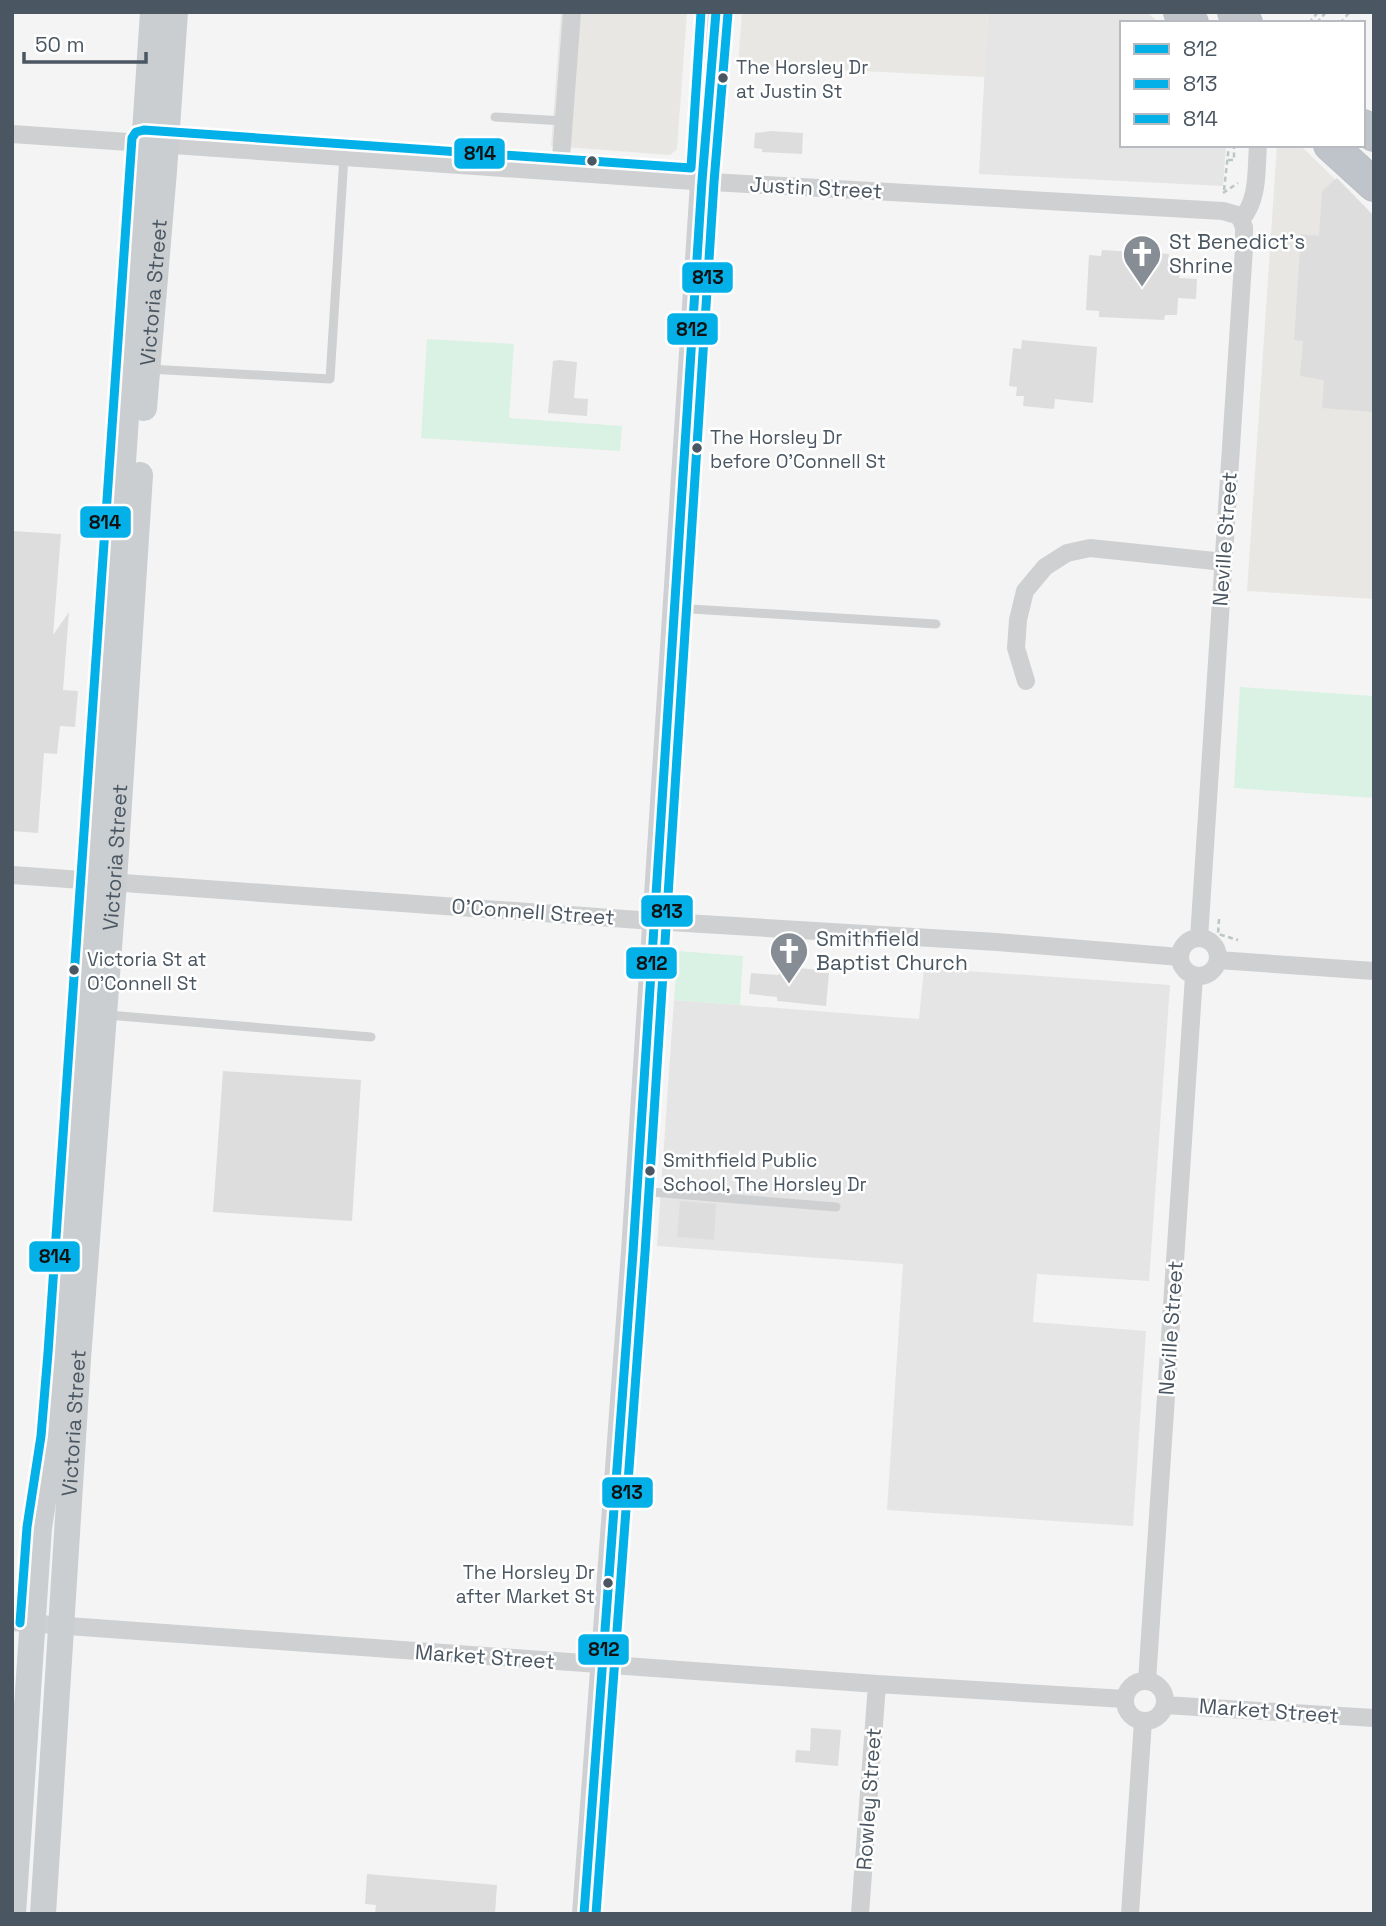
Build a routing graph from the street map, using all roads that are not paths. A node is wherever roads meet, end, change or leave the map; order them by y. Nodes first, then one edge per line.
1 (153, 12) edge
2 (175, 12) edge
3 (572, 12) edge
4 (714, 18) edge
5 (495, 117) dead end
6 (564, 121) junction
7 (12, 134) edge
8 (155, 143) junction
9 (1249, 147) edge
10 (1332, 147) edge
11 (344, 156) junction
12 (560, 172) junction
13 (702, 181) junction
14 (1374, 186) edge
15 (1241, 220) junction
16 (148, 369) junction
17 (1224, 562) junction
18 (674, 608) junction
19 (936, 624) dead end
20 (1026, 681) dead end
21 (12, 875) edge
22 (102, 881) junction
23 (653, 921) junction
24 (1199, 938) junction
25 (1180, 957) junction
26 (1218, 960) junction
27 (1374, 971) edge
28 (1194, 975) junction
29 (103, 1014) junction
30 (371, 1037) dead end
31 (637, 1191) junction
32 (835, 1207) dead end
33 (22, 1623) edge
34 (62, 1626) junction
35 (603, 1664) junction
36 (1147, 1681) junction
37 (877, 1684) junction
38 (1125, 1699) junction
39 (1165, 1705) junction
40 (1374, 1718) edge
41 (1143, 1721) junction
42 (13, 1914) edge
43 (43, 1914) edge
44 (584, 1914) edge
45 (860, 1914) edge
46 (1130, 1914) edge

1 - 8 main road, Victoria Street
2 - 8 main road, Victoria Street
3 - 6 street
4 - 13 main road
5 - 6 lane
6 - 12 street
7 - 8 street, Justin Street
8 - 11 street, Justin Street
8 - 16 main road, Victoria Street
8 - 22 main road, Victoria Street
9 - 15 street, Neville Street
10 - 14 highway
11 - 12 street, Justin Street
11 - 16 lane
12 - 13 street, Justin Street
13 - 15 street, Justin Street
13 - 18 main road
15 - 17 street, Neville Street
16 - 22 main road, Victoria Street
17 - 20 street
17 - 24 street, Neville Street
18 - 19 lane
18 - 23 main road
21 - 22 street, O'Connell Street
22 - 23 street, O'Connell Street
22 - 29 main road, Victoria Street
22 - 33 main road, Victoria Street
23 - 25 street, O'Connell Street
23 - 31 main road
24 - 25 street
24 - 26 street
25 - 28 street
26 - 27 street
26 - 28 street
28 - 36 street, Neville Street
29 - 30 lane
29 - 34 main road, Victoria Street
31 - 32 lane
31 - 35 main road
33 - 34 street, Market Street
33 - 42 main road, Victoria Street
34 - 35 street, Market Street
34 - 43 main road, Victoria Street
35 - 37 street, Market Street
35 - 44 main road
36 - 38 street
36 - 39 street
37 - 38 street, Market Street
37 - 45 street, Rowley Street
38 - 41 street
39 - 40 street, Market Street
39 - 41 street
41 - 46 street

